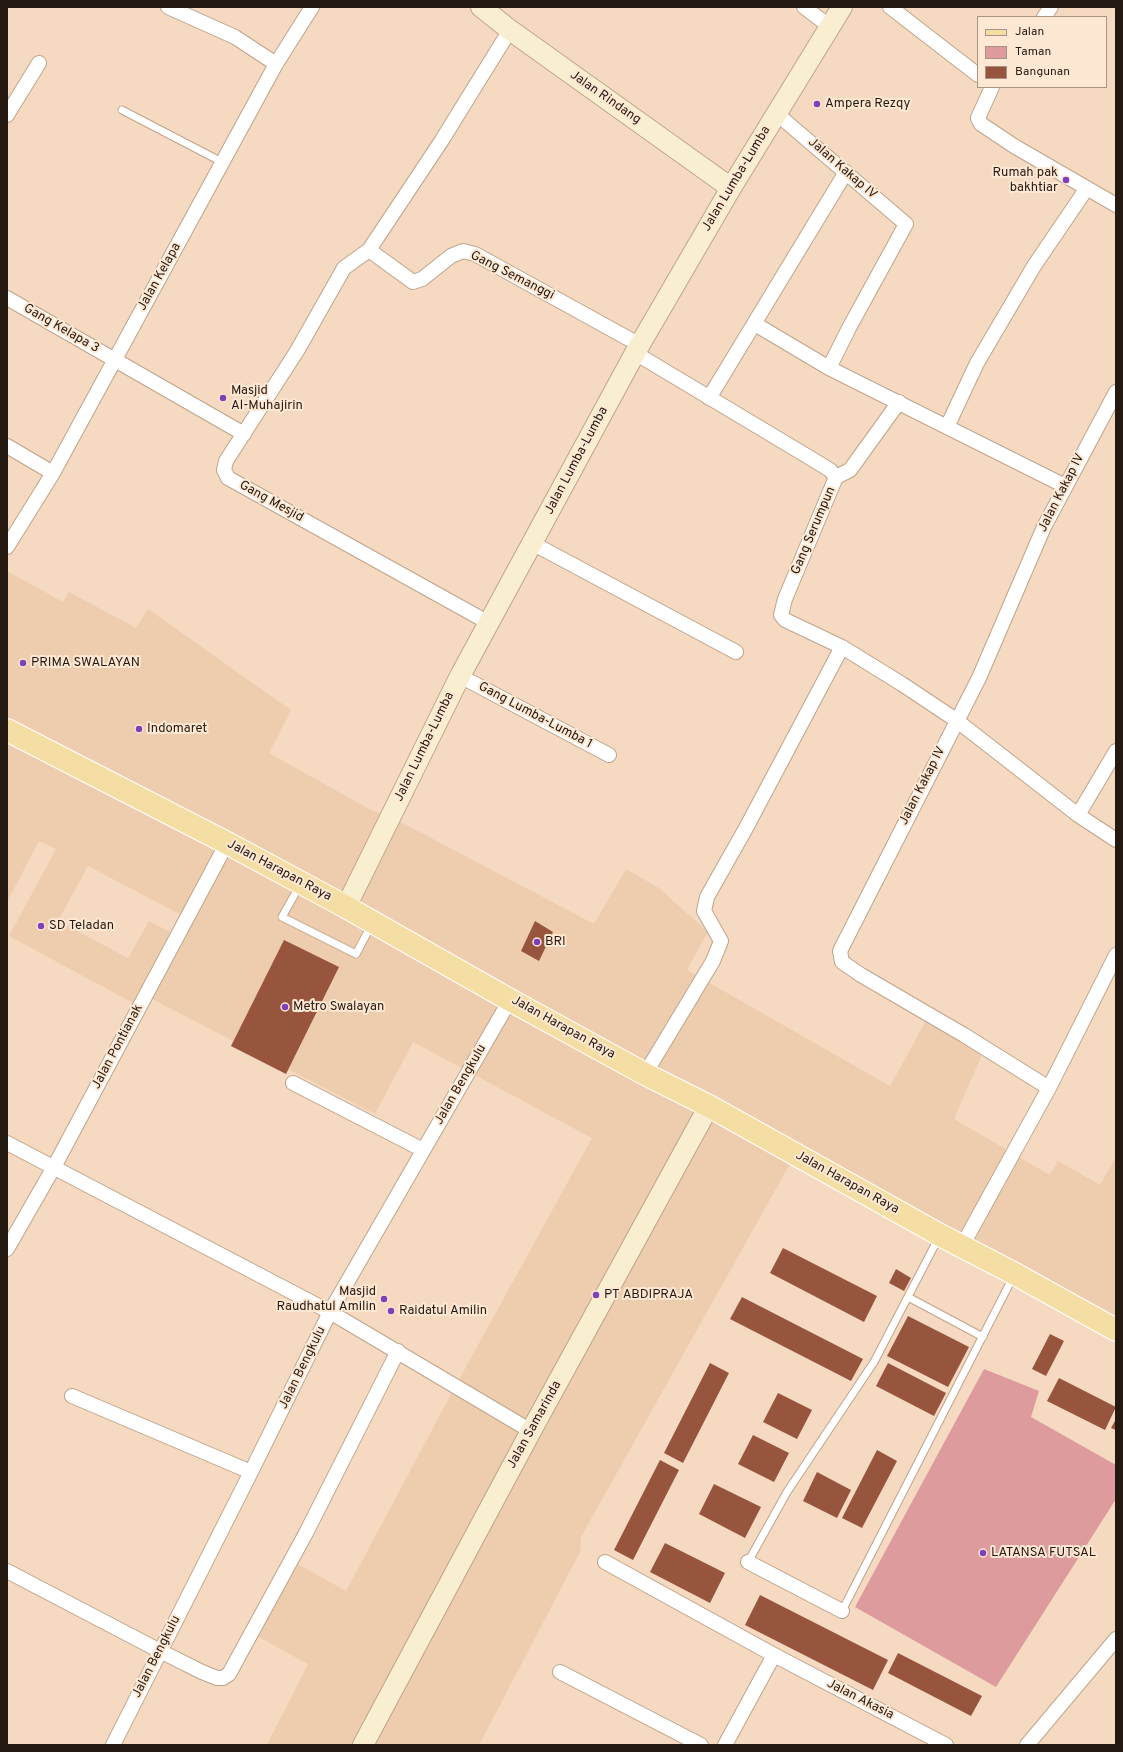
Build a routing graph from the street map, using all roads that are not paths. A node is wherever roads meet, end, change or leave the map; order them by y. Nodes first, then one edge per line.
1 (168, 7) edge
2 (312, 7) edge
3 (481, 7) edge
4 (804, 7) edge
5 (842, 7) edge
6 (890, 7) edge
7 (1051, 7) edge
8 (1045, 16) edge
9 (829, 26) junction
10 (510, 30) junction
11 (39, 63) dead end
12 (276, 64) junction
13 (977, 74) edge
14 (992, 88) edge
15 (122, 110) dead end
16 (777, 114) junction
17 (7, 115) edge
18 (222, 162) junction
19 (846, 172) junction
20 (731, 188) junction
21 (1087, 188) junction
22 (1116, 204) edge
23 (369, 250) junction
24 (7, 298) edge
25 (755, 324) junction
26 (638, 349) junction
27 (115, 360) junction
28 (829, 368) junction
29 (1115, 394) edge
30 (709, 398) junction
31 (898, 402) junction
32 (947, 426) junction
33 (244, 434) junction
34 (7, 446) edge
35 (53, 473) junction
36 (836, 477) junction
37 (1065, 486) junction
38 (532, 543) junction
39 (7, 547) edge
40 (489, 623) junction
41 (842, 648) junction
42 (736, 652) dead end
43 (460, 676) junction
44 (956, 720) junction
45 (7, 730) edge
46 (1116, 751) edge
47 (609, 755) dead end
48 (1078, 815) junction
49 (1116, 840) edge
50 (227, 843) junction
51 (301, 883) junction
52 (346, 907) junction
53 (374, 922) junction
54 (1116, 955) edge
55 (510, 1000) junction
56 (645, 1074) junction
57 (293, 1083) dead end
58 (1049, 1088) junction
59 (709, 1106) junction
60 (7, 1143) edge
61 (423, 1150) junction
62 (54, 1167) junction
63 (940, 1235) junction
64 (962, 1246) junction
65 (7, 1249) edge
66 (1014, 1274) junction
67 (908, 1297) junction
68 (330, 1312) junction
69 (1116, 1330) edge
70 (983, 1337) junction
71 (398, 1351) junction
72 (72, 1396) dead end
73 (531, 1431) junction
74 (251, 1472) junction
75 (605, 1562) dead end
76 (748, 1562) joint
77 (7, 1571) edge
78 (842, 1611) joint
79 (1116, 1638) edge
80 (160, 1651) junction
81 (774, 1655) junction
82 (560, 1672) dead end
83 (112, 1745) edge
84 (363, 1745) edge
85 (701, 1745) edge
86 (725, 1745) edge
87 (946, 1745) edge
88 (1027, 1745) edge

1 - 12 street
2 - 12 street, Jalan Kelapa
3 - 10 street, Jalan Rindang
4 - 9 street
5 - 9 street, Jalan Lumba-Lumba
6 - 13 street
7 - 8 street
9 - 16 street, Jalan Lumba-Lumba
10 - 20 street, Jalan Rindang
10 - 23 street
11 - 17 street
12 - 18 street, Jalan Kelapa
14 - 21 street
15 - 18 lane
16 - 19 street, Jalan Kakap IV
16 - 20 street, Jalan Lumba-Lumba
18 - 27 street, Jalan Kelapa
19 - 25 street
19 - 28 street, Jalan Kakap IV
20 - 26 street, Jalan Lumba-Lumba
21 - 22 street
21 - 32 street
23 - 26 street, Gang Semanggi
23 - 33 street
24 - 27 street, Gang Kelapa 3
25 - 28 street
25 - 30 street
26 - 30 street, Gang Serumpun
26 - 38 street, Jalan Lumba-Lumba
27 - 33 street
27 - 35 street, Jalan Kelapa
28 - 31 street
29 - 37 street, Jalan Kakap IV
30 - 36 street, Gang Serumpun
31 - 32 street
31 - 36 street
32 - 37 street
33 - 40 street, Gang Mesjid
34 - 35 street
35 - 39 street, Jalan Kelapa
36 - 41 street, Gang Serumpun
37 - 44 street, Jalan Kakap IV
38 - 40 street, Jalan Lumba-Lumba
38 - 42 street
40 - 43 street, Jalan Lumba-Lumba
41 - 44 street
41 - 56 street
43 - 47 street, Gang Lumba-Lumba 1
43 - 52 street, Jalan Lumba-Lumba
44 - 48 street
44 - 58 street, Jalan Kakap IV
45 - 50 main road, Jalan Harapan Raya
46 - 48 street
48 - 49 street
50 - 51 main road, Jalan Harapan Raya
50 - 62 street, Jalan Pontianak
51 - 52 main road, Jalan Harapan Raya
51 - 53 lane
52 - 53 main road, Jalan Harapan Raya
53 - 55 main road, Jalan Harapan Raya
54 - 58 street
55 - 56 main road, Jalan Harapan Raya
55 - 61 street, Jalan Bengkulu
56 - 59 main road, Jalan Harapan Raya
57 - 61 street
58 - 64 street
59 - 63 main road, Jalan Harapan Raya
59 - 73 street, Jalan Samarinda
60 - 62 street
61 - 68 street, Jalan Bengkulu
62 - 65 street, Jalan Pontianak
62 - 68 street
63 - 64 main road, Jalan Harapan Raya
63 - 67 lane
64 - 66 main road, Jalan Harapan Raya
66 - 69 main road, Jalan Harapan Raya
66 - 70 lane
67 - 70 lane
67 - 76 lane
68 - 71 street
68 - 74 street, Jalan Bengkulu
70 - 78 lane
71 - 73 street
71 - 80 street
72 - 74 street
73 - 84 street, Jalan Samarinda
74 - 80 street, Jalan Bengkulu
75 - 81 street, Jalan Akasia
76 - 78 street
77 - 80 street
79 - 88 street
80 - 83 street, Jalan Bengkulu
81 - 86 street
81 - 87 street, Jalan Akasia
82 - 85 street

